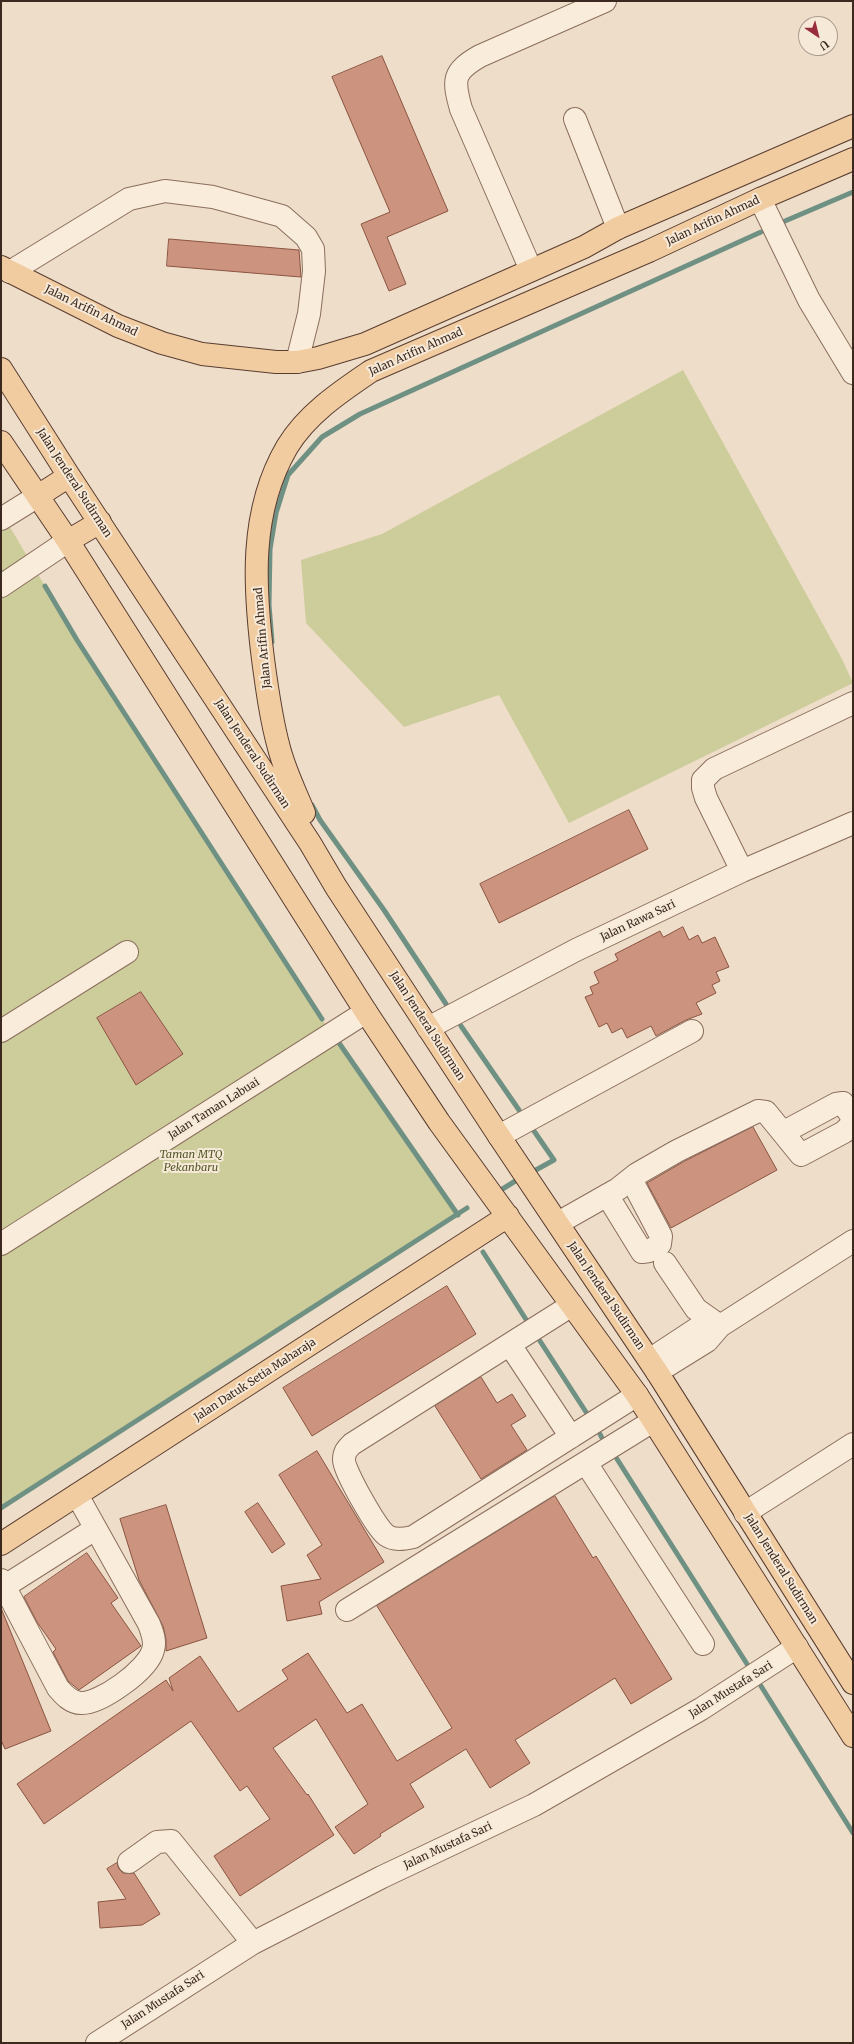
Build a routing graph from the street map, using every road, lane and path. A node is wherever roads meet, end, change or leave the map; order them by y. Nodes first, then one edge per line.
1 (605, 1) edge
2 (575, 119) dead end
3 (853, 126) edge
4 (853, 158) edge
5 (760, 199) junction
6 (618, 228) junction
7 (5, 270) edge
8 (531, 270) junction
9 (297, 362) junction
10 (1, 370) edge
11 (853, 373) edge
12 (1, 442) edge
13 (69, 476) junction
14 (38, 496) junction
15 (1, 520) edge
16 (100, 522) junction
17 (68, 541) junction
18 (1, 586) edge
19 (853, 703) edge
20 (853, 823) edge
21 (742, 871) junction
22 (336, 887) junction
23 (127, 952) dead end
24 (366, 1012) junction
25 (428, 1028) junction
26 (1, 1031) edge
27 (692, 1031) dead end
28 (784, 1132) dead end
29 (499, 1136) junction
30 (631, 1179) junction
31 (607, 1195) junction
32 (508, 1216) junction
33 (558, 1223) junction
34 (853, 1241) edge
35 (1, 1244) edge
36 (665, 1263) dead end
37 (572, 1306) junction
38 (720, 1326) junction
39 (510, 1345) junction
40 (653, 1366) junction
41 (637, 1395) junction
42 (653, 1421) junction
43 (571, 1437) junction
44 (853, 1444) edge
45 (586, 1463) junction
46 (77, 1495) junction
47 (745, 1513) junction
48 (95, 1529) junction
49 (1, 1544) edge
50 (3, 1583) edge
51 (347, 1610) dead end
52 (703, 1644) dead end
53 (797, 1647) junction
54 (853, 1683) edge
55 (853, 1736) edge
56 (130, 1862) dead end
57 (253, 1943) junction
58 (97, 2043) edge

1 - 8 street
2 - 6 street
3 - 6 main road, Jalan Arifin Ahmad
4 - 5 main road, Jalan Arifin Ahmad
5 - 11 street
5 - 22 main road, Jalan Arifin Ahmad
6 - 8 main road, Jalan Arifin Ahmad
7 - 9 main road, Jalan Arifin Ahmad
7 - 9 street
8 - 9 main road, Jalan Arifin Ahmad
10 - 13 main road, Jalan Jenderal Sudirman
12 - 14 main road
13 - 14 main road
13 - 16 main road, Jalan Jenderal Sudirman
14 - 15 street
14 - 17 main road
16 - 17 main road
16 - 22 main road, Jalan Jenderal Sudirman
17 - 18 street
17 - 24 main road
19 - 21 street
20 - 21 street, Jalan Rawa Sari
21 - 25 street, Jalan Rawa Sari
22 - 25 main road, Jalan Jenderal Sudirman
23 - 26 street
24 - 32 main road
24 - 35 street, Jalan Taman Labuai
25 - 29 main road, Jalan Jenderal Sudirman
27 - 29 street
28 - 30 street
29 - 33 main road, Jalan Jenderal Sudirman
30 - 31 street
30 - 31 street
31 - 33 street
32 - 37 main road
32 - 46 main road, Jalan Datuk Setia Maharaja
33 - 40 main road, Jalan Jenderal Sudirman
34 - 38 street
36 - 38 street
37 - 39 street
37 - 41 main road
38 - 40 street
39 - 43 street
39 - 43 street
40 - 47 main road, Jalan Jenderal Sudirman
41 - 42 main road
41 - 43 street
42 - 45 street
42 - 53 main road
44 - 47 street
45 - 51 street
45 - 52 street
46 - 48 street
46 - 49 main road, Jalan Datuk Setia Maharaja
47 - 54 main road, Jalan Jenderal Sudirman
48 - 50 street
48 - 50 street
53 - 55 main road
53 - 57 street, Jalan Mustafa Sari
56 - 57 street
57 - 58 street, Jalan Mustafa Sari

